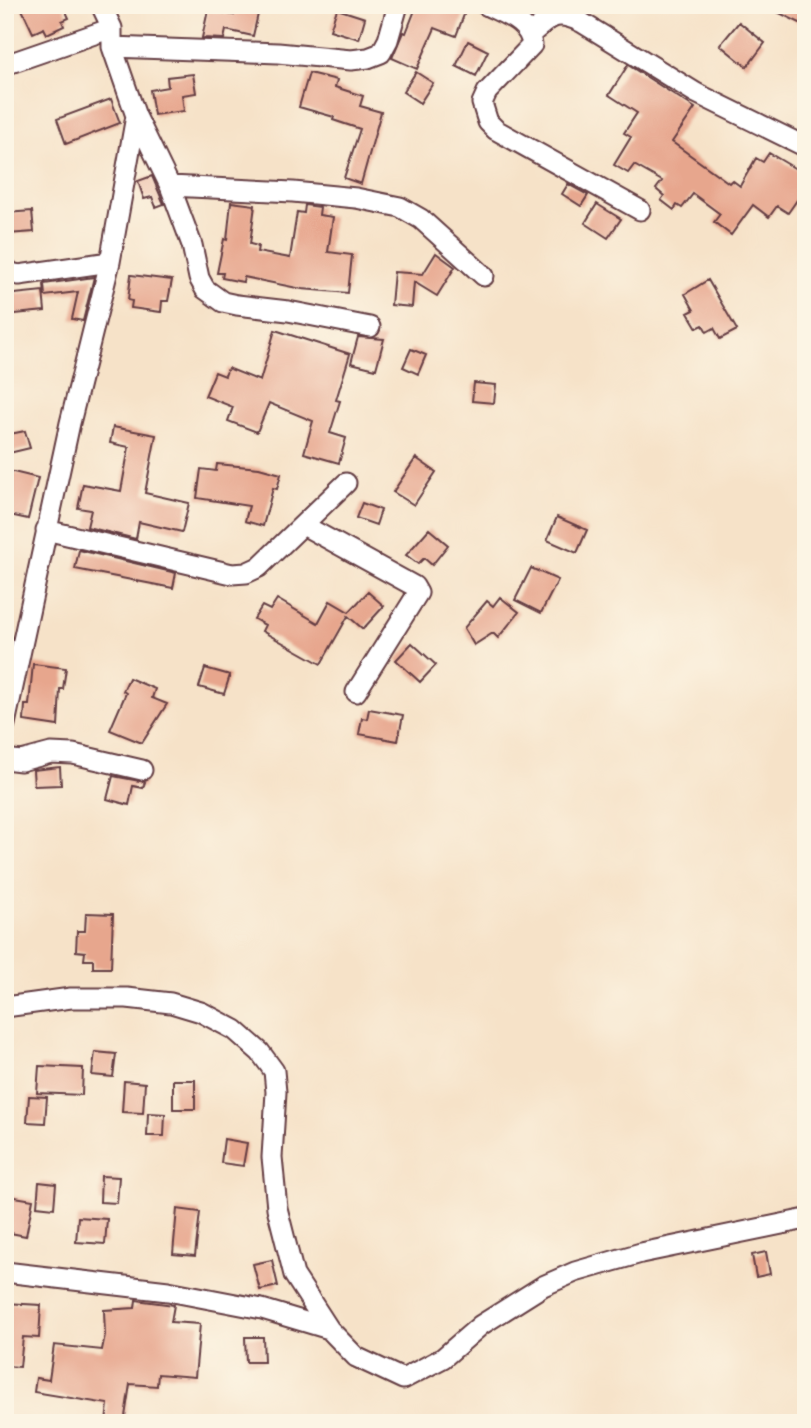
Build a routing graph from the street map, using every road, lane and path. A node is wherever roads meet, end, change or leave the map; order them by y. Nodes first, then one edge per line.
1 (101, 5) edge
2 (398, 5) edge
3 (486, 5) edge
4 (531, 34) junction
5 (112, 37) junction
6 (5, 65) edge
7 (136, 116) junction
8 (806, 147) edge
9 (170, 186) junction
10 (640, 210) dead end
11 (110, 262) junction
12 (5, 267) edge
13 (484, 276) dead end
14 (370, 327) dead end
15 (346, 483) dead end
16 (303, 525) junction
17 (46, 530) junction
18 (356, 692) dead end
19 (5, 724) edge
20 (5, 759) edge
21 (142, 771) dead end
22 (5, 1007) edge
23 (806, 1219) edge
24 (5, 1272) edge
25 (328, 1329) junction

1 - 5 street
2 - 5 street
3 - 4 street
4 - 8 street
4 - 10 street
5 - 6 street
5 - 7 street
7 - 9 street
7 - 11 street
9 - 13 street
9 - 14 street
11 - 12 street
11 - 17 street
15 - 16 street
16 - 17 street
16 - 18 street
17 - 19 street
20 - 21 street
22 - 25 street
23 - 25 street
24 - 25 street

